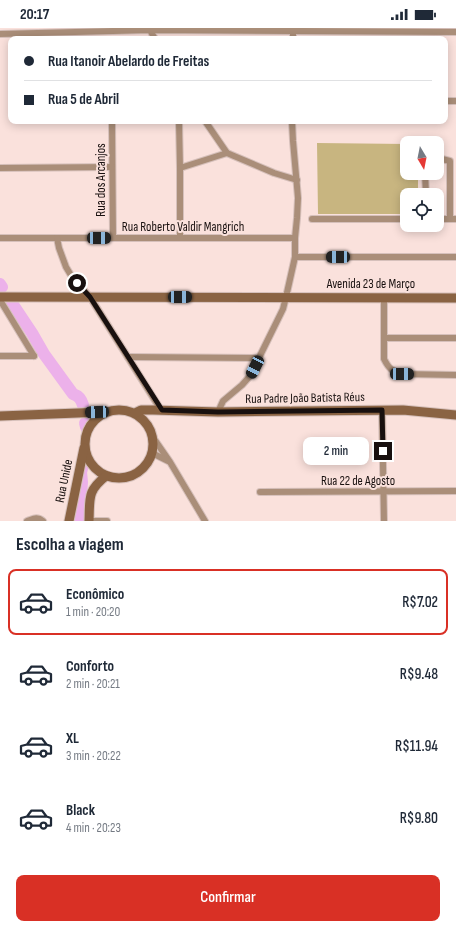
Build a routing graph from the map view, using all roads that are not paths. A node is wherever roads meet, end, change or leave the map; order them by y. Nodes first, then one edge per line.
1 (138, 29) edge
2 (293, 29) edge
3 (150, 30) junction
4 (111, 31) junction
5 (456, 32) edge
6 (0, 34) edge
7 (37, 36) edge
8 (112, 36) edge
9 (153, 36) edge
10 (112, 124) edge
11 (179, 124) edge
12 (207, 124) edge
13 (292, 124) edge
14 (227, 152) junction
15 (444, 159) edge
16 (112, 167) junction
17 (0, 168) edge
18 (180, 168) junction
19 (297, 180) junction
20 (312, 219) dead end
21 (400, 219) edge
22 (453, 219) edge
23 (0, 238) edge
24 (57, 238) junction
25 (113, 238) junction
26 (180, 238) junction
27 (295, 238) junction
28 (295, 257) junction
29 (456, 257) edge
30 (0, 297) edge
31 (90, 297) junction
32 (286, 297) junction
33 (384, 298) junction
34 (456, 298) edge
35 (0, 300) edge
36 (384, 338) junction
37 (456, 338) edge
38 (0, 356) edge
39 (128, 357) junction
40 (259, 358) junction
41 (456, 375) edge
42 (157, 410) junction
43 (382, 410) junction
44 (107, 411) junction
45 (218, 412) junction
46 (75, 413) junction
47 (135, 413) junction
48 (456, 415) edge
49 (0, 416) edge
50 (145, 422) junction
51 (90, 425) junction
52 (152, 436) junction
53 (84, 447) junction
54 (152, 453) junction
55 (170, 462) junction
56 (106, 476) junction
57 (260, 492) dead end
58 (383, 492) junction
59 (456, 492) edge
60 (27, 521) edge
61 (42, 521) edge
62 (69, 521) edge
63 (89, 521) edge
64 (107, 521) edge
65 (205, 521) edge
66 (384, 521) edge

1 - 3 street
1 - 4 street
2 - 3 street
2 - 5 street
3 - 9 street
4 - 7 street
4 - 8 street
6 - 7 street
10 - 16 street, Rua dos Arcanjos
11 - 18 street
12 - 14 street
13 - 19 street
14 - 18 street
14 - 19 street
15 - 22 street
16 - 17 street
16 - 25 street, Rua dos Arcanjos
18 - 26 street
19 - 27 street
20 - 21 street
23 - 24 street, Rua Roberto Valdir Mangrich
24 - 25 street, Rua Roberto Valdir Mangrich
24 - 31 street
25 - 26 street, Rua Roberto Valdir Mangrich
26 - 27 street, Rua Roberto Valdir Mangrich
27 - 28 street
28 - 29 street
28 - 32 street
30 - 31 main road, Avenida 23 de Março
31 - 32 main road, Avenida 23 de Março
31 - 39 street
32 - 33 main road, Avenida 23 de Março
32 - 40 street
33 - 34 main road, Avenida 23 de Março
33 - 36 street
35 - 38 street
36 - 37 street
36 - 41 street
39 - 40 street
39 - 42 street
40 - 45 street
42 - 45 main road, Rua Padre João Batista Réus
42 - 47 main road, Rua Padre João Batista Réus
42 - 50 main road
43 - 45 main road, Rua Padre João Batista Réus
43 - 48 main road, Rua Padre João Batista Réus
43 - 58 street
44 - 46 main road
44 - 47 main road
44 - 51 main road
46 - 49 main road
46 - 51 main road
47 - 50 main road
50 - 52 main road
51 - 53 main road
52 - 54 main road
52 - 55 street
53 - 56 main road
53 - 62 main road, Rua Unide
54 - 55 street
54 - 56 main road
55 - 65 street
56 - 63 main road
57 - 58 street, Rua 22 de Agosto
58 - 59 street, Rua 22 de Agosto
58 - 66 street
60 - 61 street
63 - 64 street

